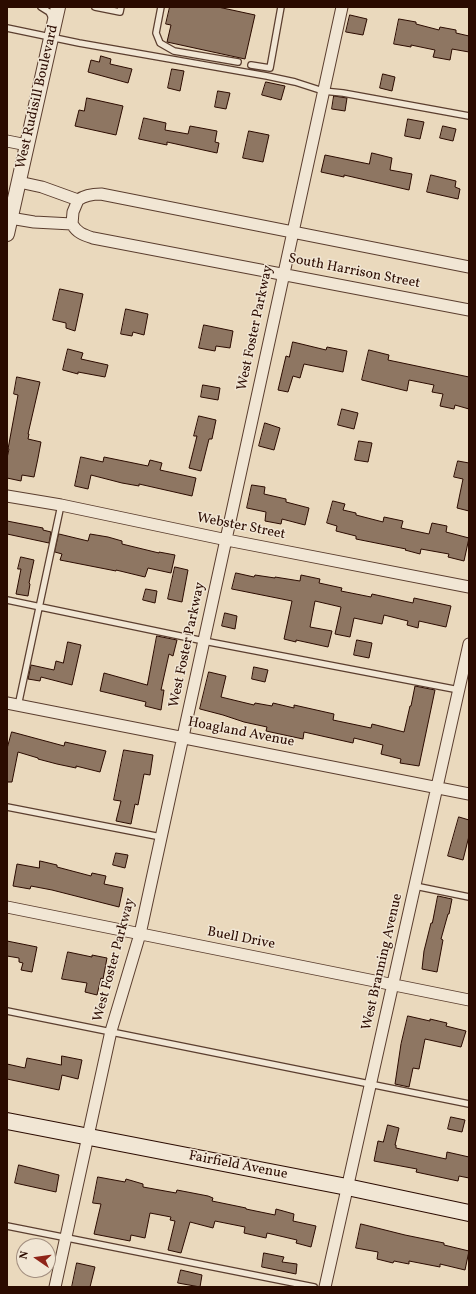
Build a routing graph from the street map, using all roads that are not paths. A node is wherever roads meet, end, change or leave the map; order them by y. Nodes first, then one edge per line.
1 (41, 7) edge
2 (58, 7) edge
3 (95, 7) edge
4 (121, 7) edge
5 (161, 7) edge
6 (281, 7) edge
7 (342, 7) edge
8 (55, 22) junction
9 (7, 28) edge
10 (52, 38) junction
11 (238, 62) dead end
12 (251, 65) dead end
13 (270, 68) junction
14 (267, 76) junction
15 (323, 91) junction
16 (469, 116) edge
17 (7, 141) edge
18 (27, 145) junction
19 (19, 182) junction
20 (78, 200) junction
21 (10, 218) junction
22 (72, 224) junction
23 (292, 233) junction
24 (7, 234) edge
25 (469, 267) edge
26 (283, 274) junction
27 (469, 310) edge
28 (7, 496) edge
29 (61, 505) junction
30 (227, 540) junction
31 (469, 587) edge
32 (7, 600) edge
33 (40, 606) junction
34 (204, 640) junction
35 (469, 644) edge
36 (459, 690) junction
37 (7, 703) edge
38 (18, 706) junction
39 (183, 737) junction
40 (437, 787) junction
41 (469, 794) edge
42 (7, 807) edge
43 (161, 837) junction
44 (415, 886) junction
45 (469, 897) edge
46 (7, 907) edge
47 (140, 934) junction
48 (393, 984) junction
49 (469, 1000) edge
50 (7, 1011) edge
51 (111, 1031) junction
52 (371, 1084) junction
53 (469, 1104) edge
54 (7, 1121) edge
55 (88, 1137) junction
56 (347, 1187) junction
57 (469, 1213) edge
58 (7, 1226) edge
59 (66, 1237) junction
60 (55, 1287) edge
61 (314, 1287) edge
62 (325, 1287) edge

1 - 8 lane
2 - 8 street, West Rudisill Boulevard
3 - 4 lane
5 - 11 lane
6 - 13 lane
7 - 15 street, West Foster Parkway
8 - 10 street, West Rudisill Boulevard
9 - 10 lane
10 - 14 lane
10 - 18 street, West Rudisill Boulevard
12 - 13 lane
13 - 14 lane
14 - 15 lane
15 - 16 lane
15 - 23 street, West Foster Parkway
17 - 18 street
18 - 19 street, West Rudisill Boulevard
19 - 20 street
19 - 21 street, West Rudisill Boulevard
20 - 22 street
20 - 23 street, South Harrison Street
21 - 22 street
21 - 24 street, West Rudisill Boulevard
22 - 26 street, South Harrison Street
23 - 25 street, South Harrison Street
23 - 26 street, West Foster Parkway
26 - 27 street, South Harrison Street
26 - 30 street, West Foster Parkway
28 - 29 street, Webster Street
29 - 30 street, Webster Street
29 - 33 lane
30 - 31 street, Webster Street
30 - 34 street, West Foster Parkway
32 - 33 lane
33 - 34 lane
33 - 38 lane
34 - 36 lane
34 - 39 street, West Foster Parkway
35 - 36 street, West Branning Avenue
36 - 40 street, West Branning Avenue
37 - 38 street, Hoagland Avenue
38 - 39 street, Hoagland Avenue
39 - 40 street, Hoagland Avenue
39 - 43 street, West Foster Parkway
40 - 41 street, Hoagland Avenue
40 - 44 street, West Branning Avenue
42 - 43 lane
43 - 47 street, West Foster Parkway
44 - 45 lane
44 - 48 street, West Branning Avenue
46 - 47 street, Buell Drive
47 - 48 street, Buell Drive
47 - 51 street, West Foster Parkway
48 - 49 street, Buell Drive
48 - 52 street, West Branning Avenue
50 - 51 lane
51 - 52 lane
51 - 55 street, West Foster Parkway
52 - 53 lane
52 - 56 street, West Branning Avenue
54 - 55 main road, Fairfield Avenue
55 - 56 main road, Fairfield Avenue
55 - 59 street, West Foster Parkway
56 - 57 main road, Fairfield Avenue
56 - 62 street, West Branning Avenue
58 - 59 lane
59 - 60 street, West Foster Parkway
59 - 61 lane

